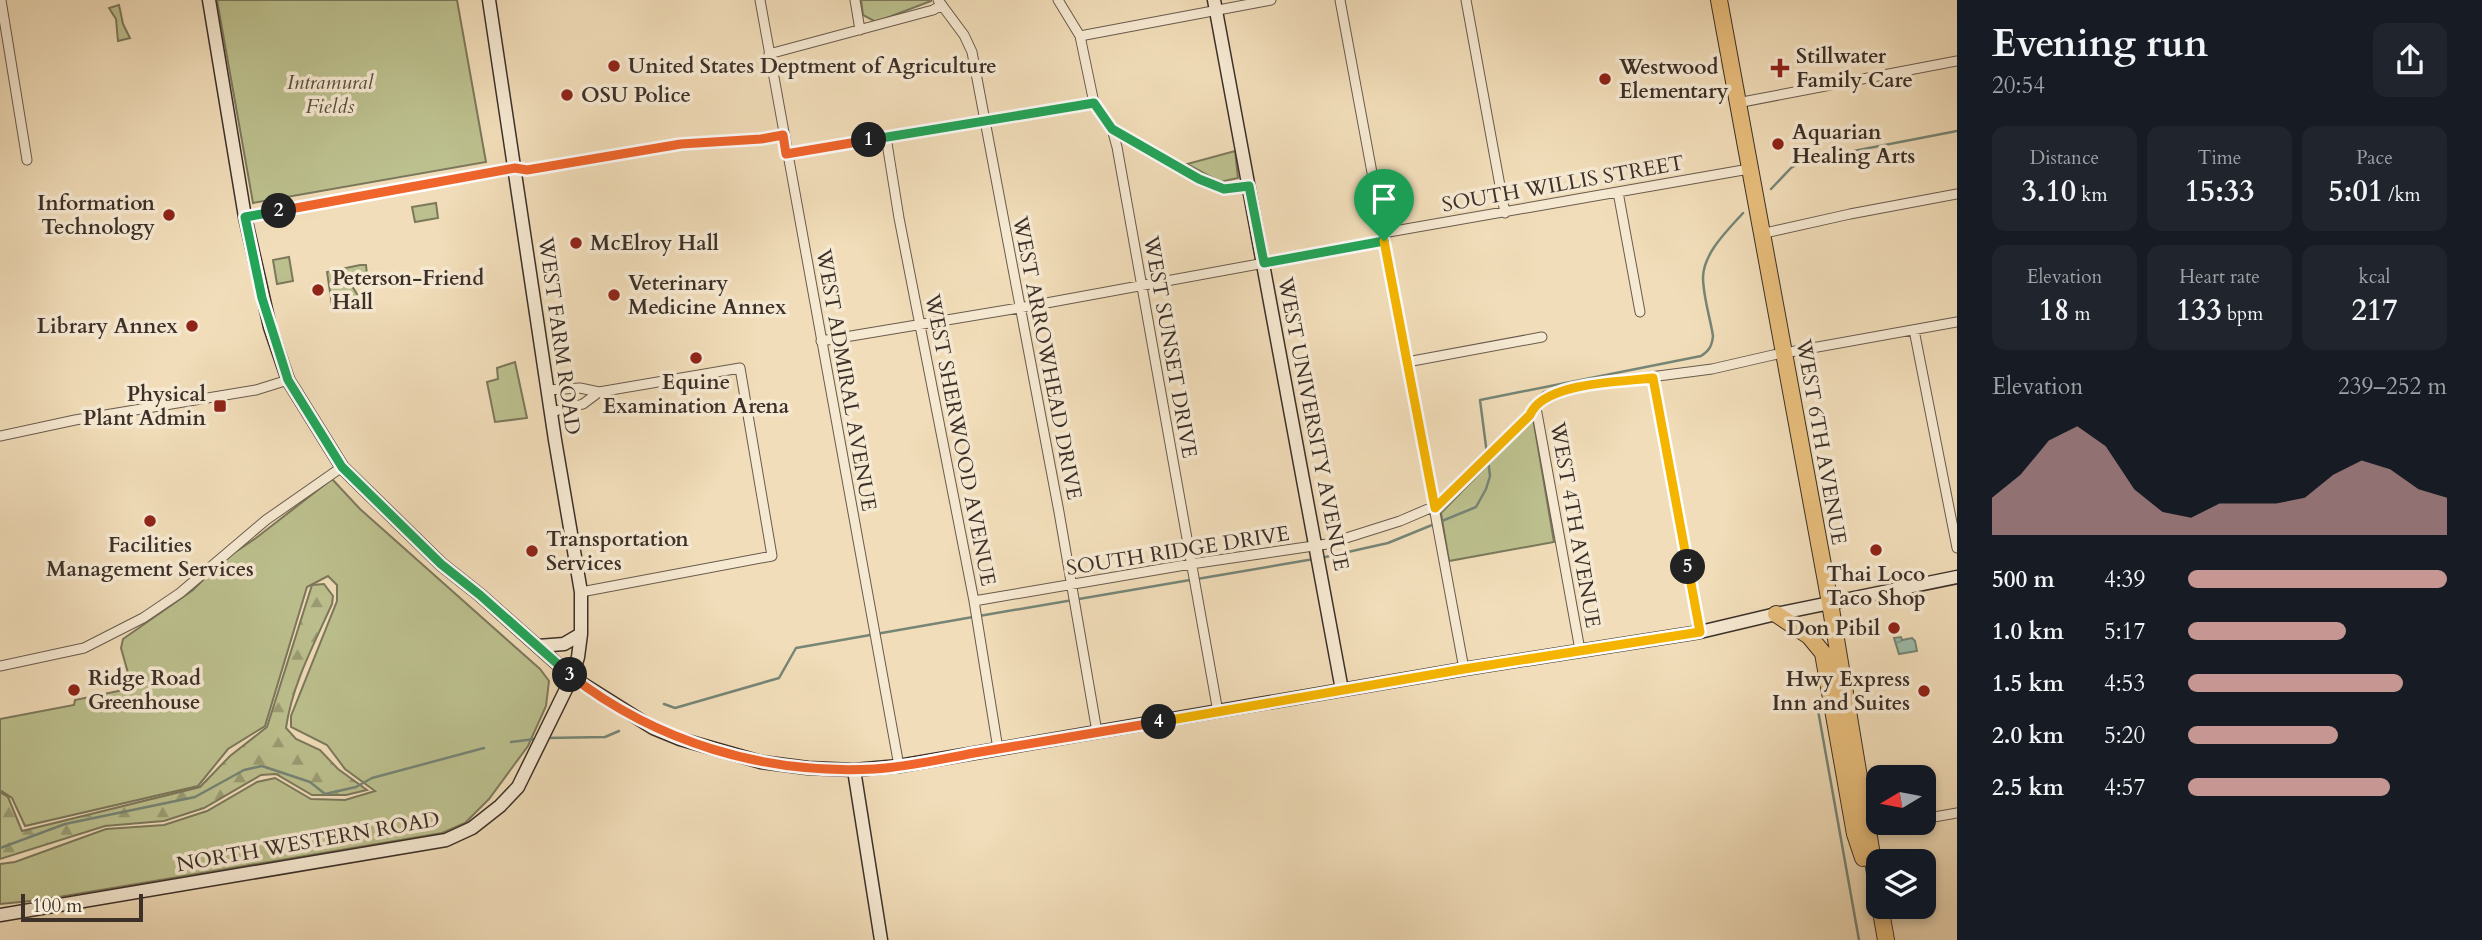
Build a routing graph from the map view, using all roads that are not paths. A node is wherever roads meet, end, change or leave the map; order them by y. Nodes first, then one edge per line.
1 (1, 0) edge
2 (209, 0) edge
3 (489, 0) edge
4 (760, 0) edge
5 (855, 0) edge
6 (1058, 0) edge
7 (1271, 0) edge
8 (1340, 0) edge
9 (1466, 0) edge
10 (1719, 0) edge
11 (940, 3) edge
12 (1215, 4) edge
13 (860, 30) junction
14 (1080, 36) junction
15 (769, 54) junction
16 (1957, 61) edge
17 (1094, 103) junction
18 (1737, 103) junction
19 (984, 120) junction
20 (1112, 129) junction
21 (783, 135) junction
22 (886, 137) junction
23 (786, 154) junction
24 (27, 160) dead end
25 (515, 168) junction
26 (1749, 169) junction
27 (1249, 186) junction
28 (1618, 192) junction
29 (1957, 194) edge
30 (1505, 213) junction
31 (245, 217) junction
32 (1761, 234) junction
33 (1384, 237) junction
34 (1264, 263) junction
35 (1141, 286) junction
36 (1019, 308) junction
37 (1640, 312) dead end
38 (1957, 322) edge
39 (919, 324) junction
40 (1914, 330) junction
41 (1542, 337) dead end
42 (821, 341) junction
43 (1784, 353) junction
44 (1407, 362) junction
45 (1653, 378) junction
46 (288, 380) junction
47 (547, 390) junction
48 (599, 392) junction
49 (1534, 406) junction
50 (551, 412) junction
51 (0, 436) edge
52 (342, 467) junction
53 (1435, 508) junction
54 (1957, 548) edge
55 (1318, 555) junction
56 (1191, 564) junction
57 (1957, 578) edge
58 (1071, 585) junction
59 (581, 592) junction
60 (1830, 603) junction
61 (975, 606) junction
62 (1776, 614) junction
63 (1700, 632) junction
64 (581, 634) junction
65 (538, 646) junction
66 (1580, 650) junction
67 (0, 666) edge
68 (1464, 669) junction
69 (572, 677) junction
70 (1342, 690) junction
71 (1218, 712) junction
72 (1097, 732) junction
73 (998, 749) junction
74 (899, 766) junction
75 (854, 770) junction
76 (1957, 813) edge
77 (1936, 817) edge
78 (1866, 830) edge
79 (1866, 867) edge
80 (0, 915) edge
81 (1882, 919) edge
82 (881, 940) edge
83 (1886, 940) edge

1 - 24 street
2 - 31 main road
3 - 25 main road, WEST FARM ROAD
4 - 15 street, WEST ADMIRAL AVENUE
5 - 13 street
6 - 14 street, WEST SUNSET DRIVE
7 - 12 street
8 - 33 street
9 - 30 street
10 - 18 highway, WEST 6TH AVENUE
11 - 13 street
11 - 19 street, WEST ARROWHEAD DRIVE
12 - 14 street
12 - 27 main road, WEST UNIVERSITY AVENUE
13 - 15 street
14 - 17 street, WEST SUNSET DRIVE
15 - 21 street, WEST ADMIRAL AVENUE
16 - 18 street
17 - 19 street
17 - 20 street, WEST SUNSET DRIVE
18 - 26 highway, WEST 6TH AVENUE
19 - 22 street
19 - 36 street, WEST ARROWHEAD DRIVE
20 - 27 street
20 - 35 street, WEST SUNSET DRIVE
21 - 23 street, WEST ADMIRAL AVENUE
21 - 25 street
22 - 23 street
22 - 39 street, WEST SHERWOOD AVENUE
23 - 42 street, WEST ADMIRAL AVENUE
25 - 31 street
25 - 47 main road, WEST FARM ROAD
26 - 28 street, SOUTH WILLIS STREET
26 - 32 highway, WEST 6TH AVENUE
27 - 34 main road, WEST UNIVERSITY AVENUE
28 - 30 street, SOUTH WILLIS STREET
28 - 37 street
29 - 32 street
30 - 33 street, SOUTH WILLIS STREET
31 - 46 main road
32 - 43 highway, WEST 6TH AVENUE
33 - 34 street, SOUTH WILLIS STREET
33 - 44 street
34 - 35 street, SOUTH WILLIS STREET
34 - 55 main road, WEST UNIVERSITY AVENUE
35 - 36 street, SOUTH WILLIS STREET
35 - 56 street, WEST SUNSET DRIVE
36 - 39 street, SOUTH WILLIS STREET
36 - 58 street, WEST ARROWHEAD DRIVE
38 - 40 street, SOUTH RIDGE DRIVE
39 - 42 street, SOUTH WILLIS STREET
39 - 61 street, WEST SHERWOOD AVENUE
40 - 43 street, SOUTH RIDGE DRIVE
40 - 54 street
41 - 44 street
42 - 74 street, WEST ADMIRAL AVENUE
43 - 45 street, SOUTH RIDGE DRIVE
43 - 60 highway, WEST 6TH AVENUE
44 - 53 street
45 - 49 street, SOUTH RIDGE DRIVE
45 - 63 street
46 - 51 street
46 - 52 main road
47 - 48 street
47 - 50 main road, WEST FARM ROAD
48 - 50 street
48 - 59 street
49 - 53 street, SOUTH RIDGE DRIVE
49 - 66 street, WEST 4TH AVENUE
50 - 59 main road, WEST FARM ROAD
52 - 65 main road
52 - 67 street
53 - 55 street, SOUTH RIDGE DRIVE
53 - 68 street
55 - 56 street, SOUTH RIDGE DRIVE
55 - 70 main road, WEST UNIVERSITY AVENUE
56 - 58 street, SOUTH RIDGE DRIVE
56 - 71 street, WEST SUNSET DRIVE
57 - 60 main road
58 - 61 street, SOUTH RIDGE DRIVE
58 - 72 street, WEST ARROWHEAD DRIVE
59 - 64 main road, WEST FARM ROAD
60 - 62 main road
60 - 78 highway, WEST 6TH AVENUE
61 - 73 street, WEST SHERWOOD AVENUE
62 - 63 main road
62 - 79 highway
63 - 66 main road
64 - 65 main road
64 - 69 main road, WEST FARM ROAD
65 - 69 main road
66 - 68 main road
68 - 70 main road
69 - 75 main road
69 - 80 main road, NORTH WESTERN ROAD
70 - 71 main road
71 - 72 main road
72 - 73 main road
73 - 74 main road
74 - 75 main road
75 - 82 main road
76 - 77 street
81 - 83 highway

